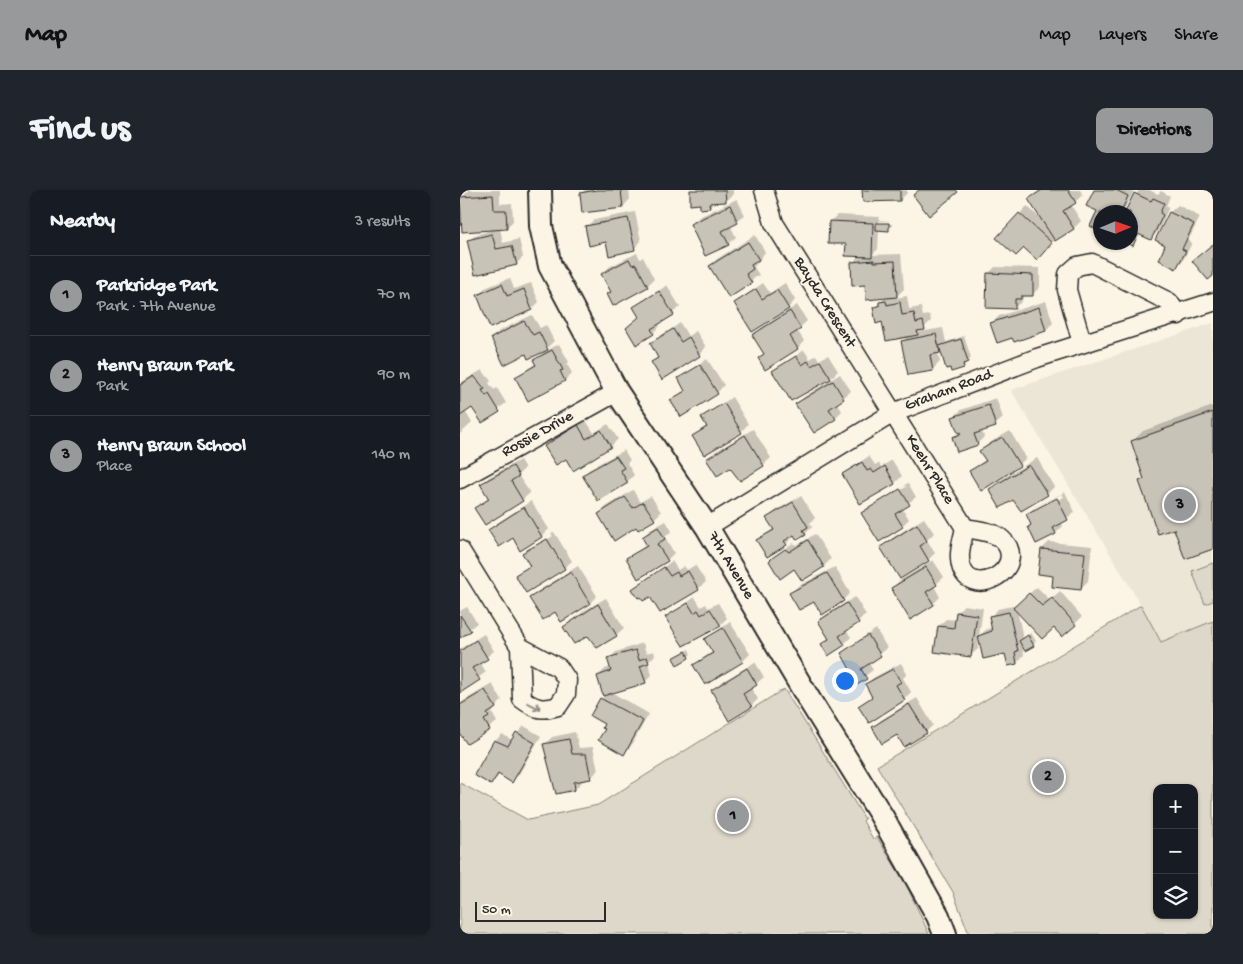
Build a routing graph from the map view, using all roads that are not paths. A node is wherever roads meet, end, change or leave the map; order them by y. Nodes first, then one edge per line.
1 (540, 190) edge
2 (764, 190) edge
3 (1213, 302) edge
4 (1178, 315) junction
5 (1082, 343) junction
6 (617, 392) junction
7 (893, 413) junction
8 (460, 479) edge
9 (707, 527) junction
10 (965, 528) dead end
11 (460, 550) edge
12 (520, 647) dead end
13 (946, 934) edge

1 - 6 street, 7th Avenue
2 - 7 street, Bayda Crescent
3 - 4 street, Graham Road
4 - 5 street, Graham Road
4 - 5 street
5 - 7 street, Graham Road
6 - 8 street, Rossie Drive
6 - 9 street, 7th Avenue
7 - 9 street, Graham Road
7 - 10 street, Keehr Place
9 - 13 street, 7th Avenue
11 - 12 street

